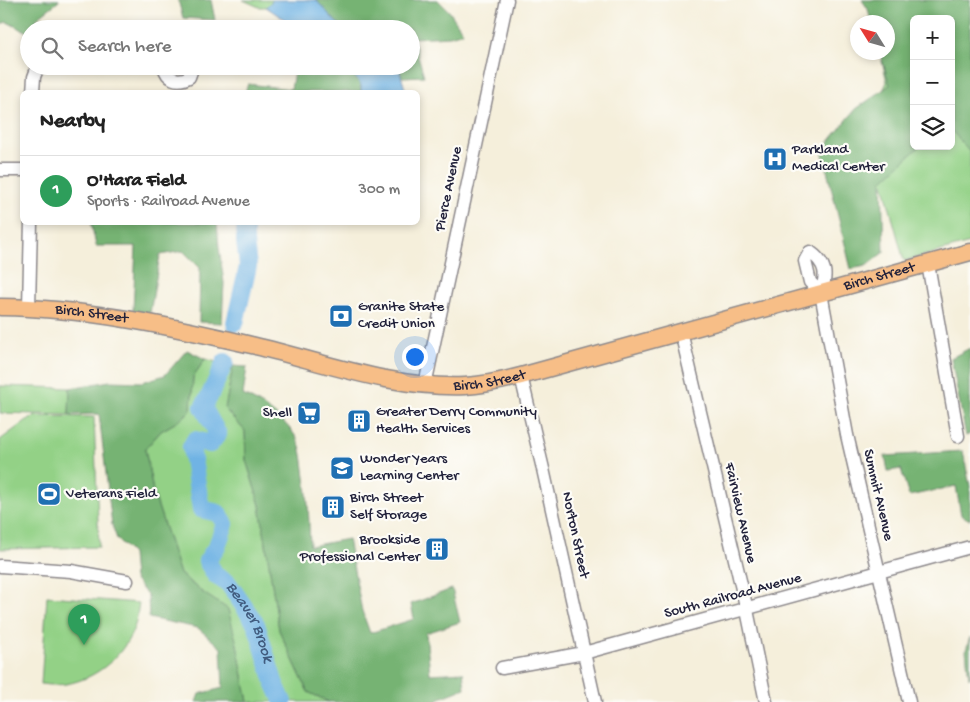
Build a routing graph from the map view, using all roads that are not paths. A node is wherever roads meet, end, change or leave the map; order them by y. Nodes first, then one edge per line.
1 (507, 0) edge
2 (35, 75) edge
3 (167, 75) edge
4 (189, 75) edge
5 (33, 90) edge
6 (0, 170) edge
7 (20, 170) edge
8 (31, 225) edge
9 (970, 252) edge
10 (928, 264) junction
11 (821, 293) junction
12 (0, 307) edge
13 (29, 307) junction
14 (681, 332) junction
15 (521, 376) junction
16 (425, 385) junction
17 (958, 436) dead end
18 (970, 547) edge
19 (0, 566) edge
20 (878, 573) junction
21 (127, 581) dead end
22 (747, 610) junction
23 (584, 653) junction
24 (502, 668) dead end
25 (595, 702) edge
26 (766, 702) edge
27 (909, 702) edge

1 - 16 street, Pierce Avenue
2 - 5 street
3 - 4 street
6 - 7 street
8 - 13 street
9 - 10 main road, Birch Street
10 - 11 main road, Birch Street
10 - 17 street
11 - 14 main road, Birch Street
11 - 20 street, Summit Avenue
12 - 13 main road, Birch Street
13 - 16 main road, Birch Street
14 - 15 main road, Birch Street
14 - 22 street, Fairview Avenue
15 - 16 main road, Birch Street
15 - 23 street, Norton Street
18 - 20 street, South Railroad Avenue
19 - 21 street
20 - 22 street, South Railroad Avenue
20 - 27 street, Summit Avenue
22 - 23 street, South Railroad Avenue
22 - 26 street, Fairview Avenue
23 - 24 street, South Railroad Avenue
23 - 25 street, Norton Street

